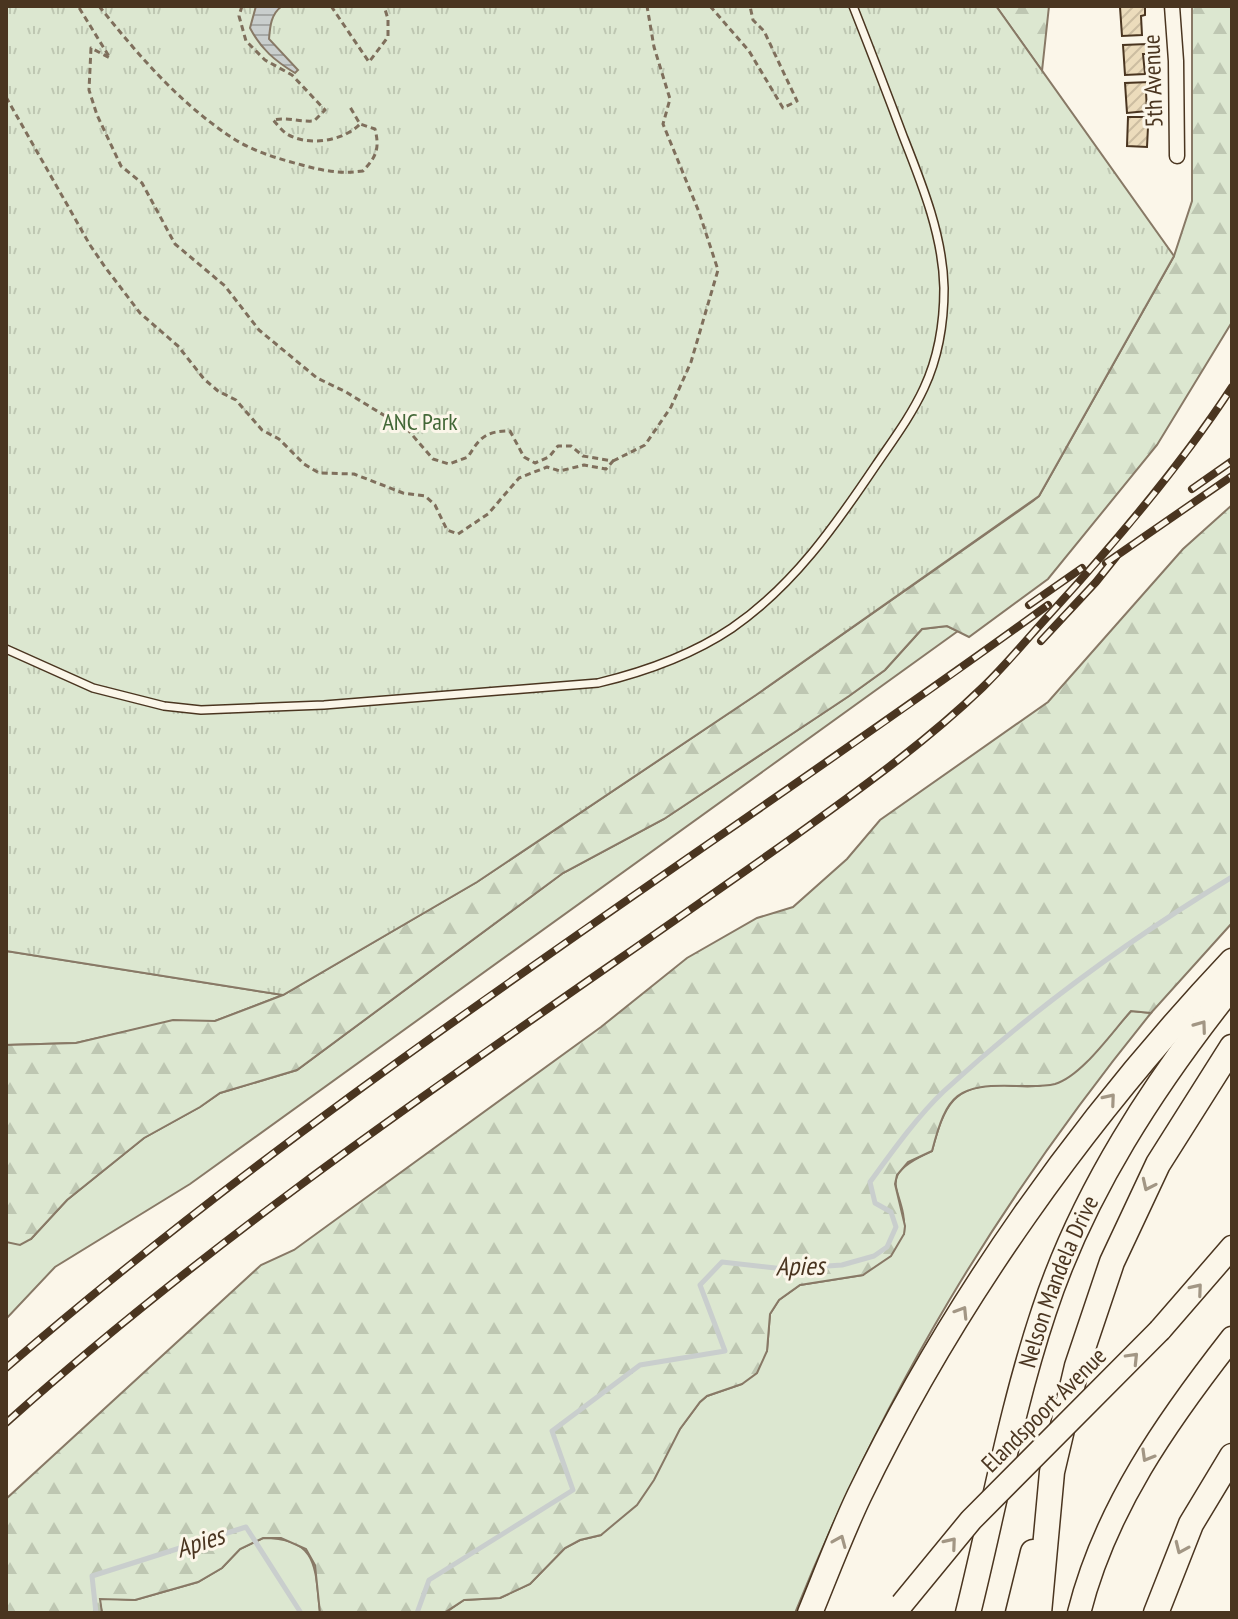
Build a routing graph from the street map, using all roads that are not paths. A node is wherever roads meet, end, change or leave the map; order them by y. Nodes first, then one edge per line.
1 (853, 6) edge
2 (1172, 6) edge
3 (1177, 156) dead end
4 (6, 649) edge
5 (1232, 961) edge
6 (1232, 986) edge
7 (1232, 1047) edge
8 (1232, 1247) edge
9 (1232, 1338) edge
10 (1232, 1456) edge
11 (1052, 1472) junction
12 (900, 1609) edge
13 (810, 1613) edge
14 (968, 1613) edge
15 (1018, 1613) edge
16 (1039, 1613) edge
17 (1079, 1613) edge
18 (1156, 1613) edge

1 - 4 lane
2 - 3 street, 5th Avenue
13 -> 5 main road
14 -> 6 main road, Nelson Mandela Drive
7 -> 11 main road, Nelson Mandela Drive
12 -> 8 main road, Elandspoort Avenue, bridge
9 -> 17 main road
10 -> 18 main road
11 - 15 main road
11 - 16 main road, Nelson Mandela Drive

